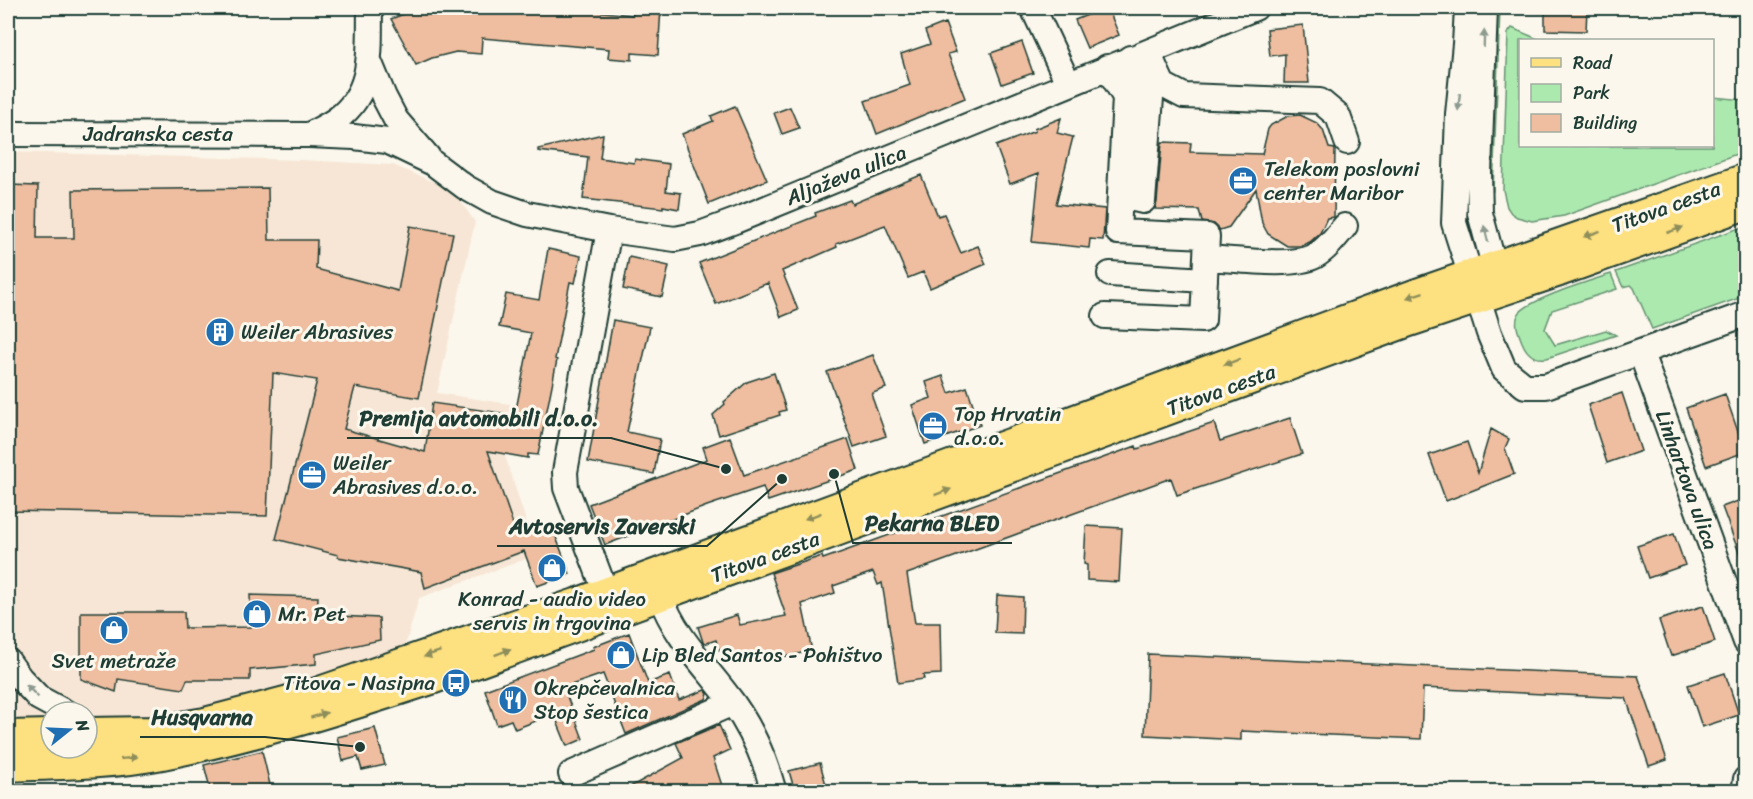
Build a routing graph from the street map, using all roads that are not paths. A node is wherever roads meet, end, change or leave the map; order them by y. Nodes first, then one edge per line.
1 (370, 8) edge
2 (1034, 8) edge
3 (1255, 8) edge
4 (1458, 8) edge
5 (1467, 8) edge
6 (1485, 8) edge
7 (1139, 54) junction
8 (370, 63) junction
9 (1107, 68) junction
10 (1068, 83) junction
11 (8, 134) edge
12 (309, 135) junction
13 (1347, 142) dead end
14 (433, 163) junction
15 (1746, 179) edge
16 (1746, 204) edge
17 (1345, 226) dead end
18 (609, 230) junction
19 (1206, 269) junction
20 (1110, 274) dead end
21 (1486, 283) junction
22 (1746, 314) edge
23 (1105, 316) dead end
24 (1641, 352) junction
25 (606, 593) junction
26 (660, 596) junction
27 (1746, 642) edge
28 (8, 661) edge
29 (43, 700) edge
30 (733, 703) junction
31 (99, 724) edge
32 (151, 732) junction
33 (99, 733) edge
34 (39, 735) edge
35 (8, 736) edge
36 (8, 766) edge
37 (571, 774) dead end
38 (1746, 779) edge
39 (774, 792) edge
40 (1744, 792) edge

1 - 8 street
2 - 10 street
3 - 7 street, Aljaževa ulica
4 - 5 street
5 -> 21 street
21 -> 6 street
7 - 7 street
7 - 9 street, Aljaževa ulica
7 - 13 street
8 - 12 street
8 - 14 street, Aljaževa ulica
9 - 10 street, Aljaževa ulica
9 - 19 street
10 - 18 street, Aljaževa ulica
11 - 12 street, Jadranska cesta
12 - 14 street, Aljaževa ulica
14 - 18 street, Aljaževa ulica
15 -> 21 main road, Titova cesta
21 -> 16 main road, Titova cesta
17 - 19 street
18 - 25 street
19 - 20 street
19 - 23 street
21 - 24 street
21 -> 25 main road, Titova cesta
26 -> 21 main road, Titova cesta
22 - 24 street
24 - 27 street, Linhartova ulica
25 -> 32 main road, Titova cesta
26 - 30 street
36 -> 26 main road, Titova cesta
29 -> 28 street
30 - 37 street
30 - 39 street
31 - 32 street
32 - 33 main road, Titova cesta
34 - 35 main road
38 - 40 street

